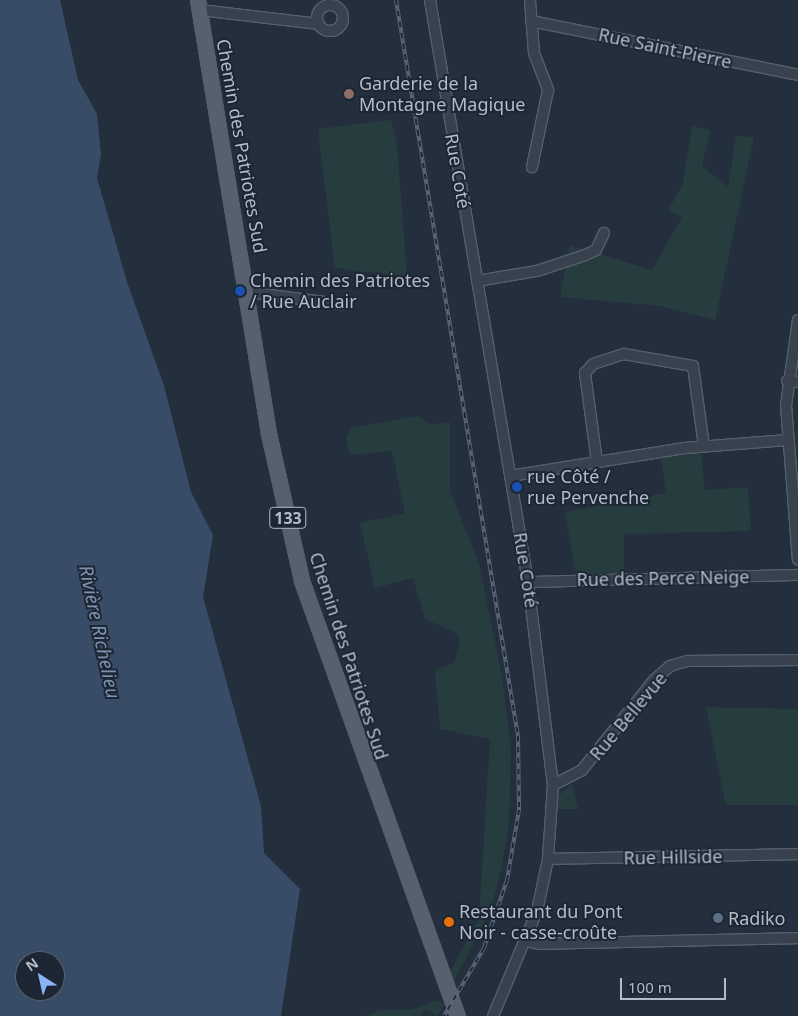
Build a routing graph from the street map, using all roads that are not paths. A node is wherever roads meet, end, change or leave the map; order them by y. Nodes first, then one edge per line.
1 (430, 0) edge
2 (530, 0) edge
3 (199, 5) edge
4 (531, 22) junction
5 (319, 24) dead end
6 (798, 75) edge
7 (532, 167) dead end
8 (604, 233) dead end
9 (477, 281) junction
10 (247, 292) junction
11 (342, 304) dead end
12 (797, 324) edge
13 (787, 381) junction
14 (798, 382) edge
15 (788, 440) junction
16 (704, 446) junction
17 (597, 462) junction
18 (510, 476) junction
19 (798, 560) edge
20 (798, 575) edge
21 (528, 582) junction
22 (798, 660) edge
23 (553, 785) junction
24 (798, 854) edge
25 (548, 859) junction
26 (798, 938) edge
27 (526, 941) junction
28 (458, 1016) edge
29 (493, 1016) edge

1 - 9 street, Rue Coté
2 - 4 street
3 - 5 street
3 - 10 main road, Chemin des Patriotes Sud / 133
4 - 6 street, Rue Saint-Pierre
4 - 7 street
8 - 9 street
9 - 18 street, Rue Coté
10 - 11 street
10 - 28 main road, Chemin des Patriotes Sud / 133
12 - 13 street
13 - 14 street
13 - 15 street
15 - 16 street
15 - 19 street
16 - 17 street
16 - 17 street
17 - 18 street
18 - 21 street, Rue Coté
20 - 21 street, Rue des Perce Neige
21 - 23 street, Rue Coté
22 - 23 street, Rue Bellevue
23 - 25 street, Rue Coté
24 - 25 street, Rue Hillside
25 - 27 street, Rue Coté
26 - 27 street
27 - 29 street, Rue Coté

